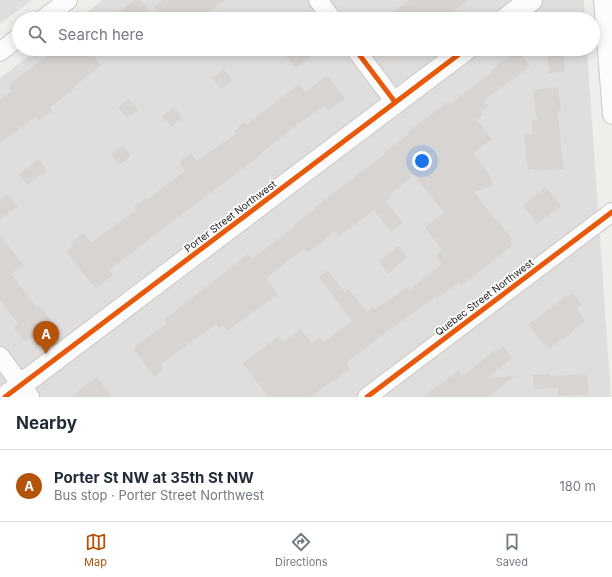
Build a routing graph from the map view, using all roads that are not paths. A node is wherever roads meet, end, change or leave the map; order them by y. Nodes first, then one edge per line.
1 (68, 0) edge
2 (318, 0) edge
3 (531, 0) edge
4 (603, 0) edge
5 (52, 12) edge
6 (327, 12) edge
7 (515, 12) edge
8 (12, 43) edge
9 (0, 52) edge
10 (360, 56) edge
11 (457, 56) edge
12 (395, 102) junction
13 (612, 115) edge
14 (612, 212) edge
15 (0, 356) edge
16 (19, 393) edge
17 (367, 397) edge

1 - 5 street
2 - 6 street
3 - 7 street
4 - 13 street
8 - 9 street
10 - 12 street
11 - 12 street, Porter Street Northwest
12 - 16 street, Porter Street Northwest
14 - 17 street, Quebec Street Northwest
15 - 16 street

